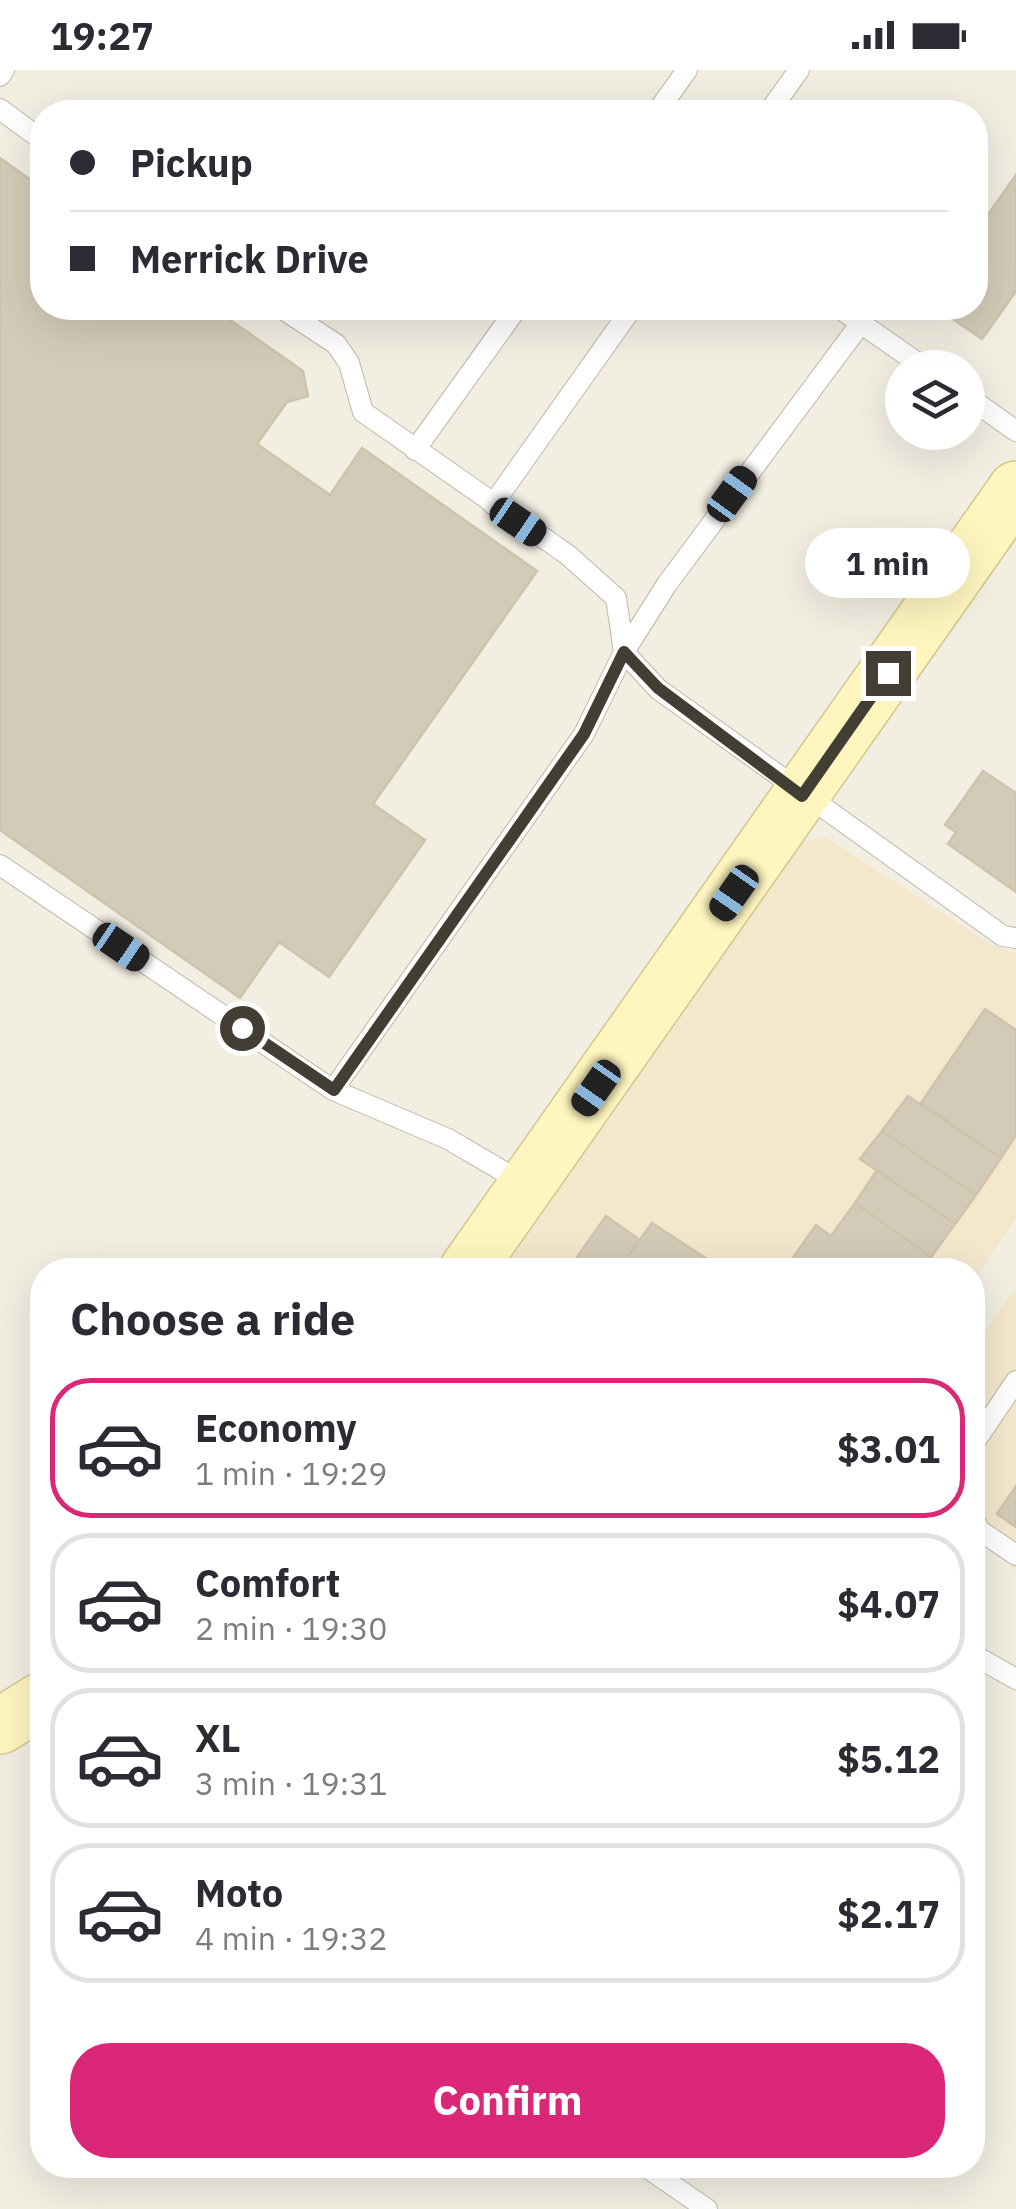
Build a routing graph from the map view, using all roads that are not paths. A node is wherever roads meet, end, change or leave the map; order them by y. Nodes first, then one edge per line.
1 (687, 70) edge
2 (799, 70) edge
3 (665, 100) edge
4 (778, 100) edge
5 (0, 110) edge
6 (30, 131) edge
7 (299, 320) edge
8 (508, 320) edge
9 (624, 320) edge
10 (857, 320) edge
11 (860, 322) junction
12 (900, 350) edge
13 (985, 410) edge
14 (1016, 431) edge
15 (415, 450) junction
16 (1016, 489) edge
17 (494, 504) junction
18 (624, 652) junction
19 (802, 796) junction
20 (0, 865) edge
21 (1016, 938) edge
22 (334, 1090) junction
23 (527, 1185) junction
24 (476, 1258) edge
25 (1016, 1380) edge
26 (985, 1426) edge
27 (985, 1534) edge
28 (1016, 1555) edge
29 (985, 1661) edge
30 (1016, 1679) edge
31 (30, 1707) edge
32 (0, 1726) edge
33 (662, 2178) edge
34 (706, 2209) edge

1 - 3 lane
2 - 4 lane
5 - 6 lane
7 - 15 lane
8 - 15 lane
9 - 17 lane
10 - 11 lane
11 - 12 lane
11 - 18 lane
13 - 14 lane
15 - 17 lane
16 - 19 street
17 - 18 lane
18 - 19 lane
18 - 22 lane
19 - 21 lane
19 - 23 street
20 - 22 lane
22 - 23 lane
23 - 24 street
25 - 26 lane
27 - 28 lane
29 - 30 lane
31 - 32 street
33 - 34 lane

